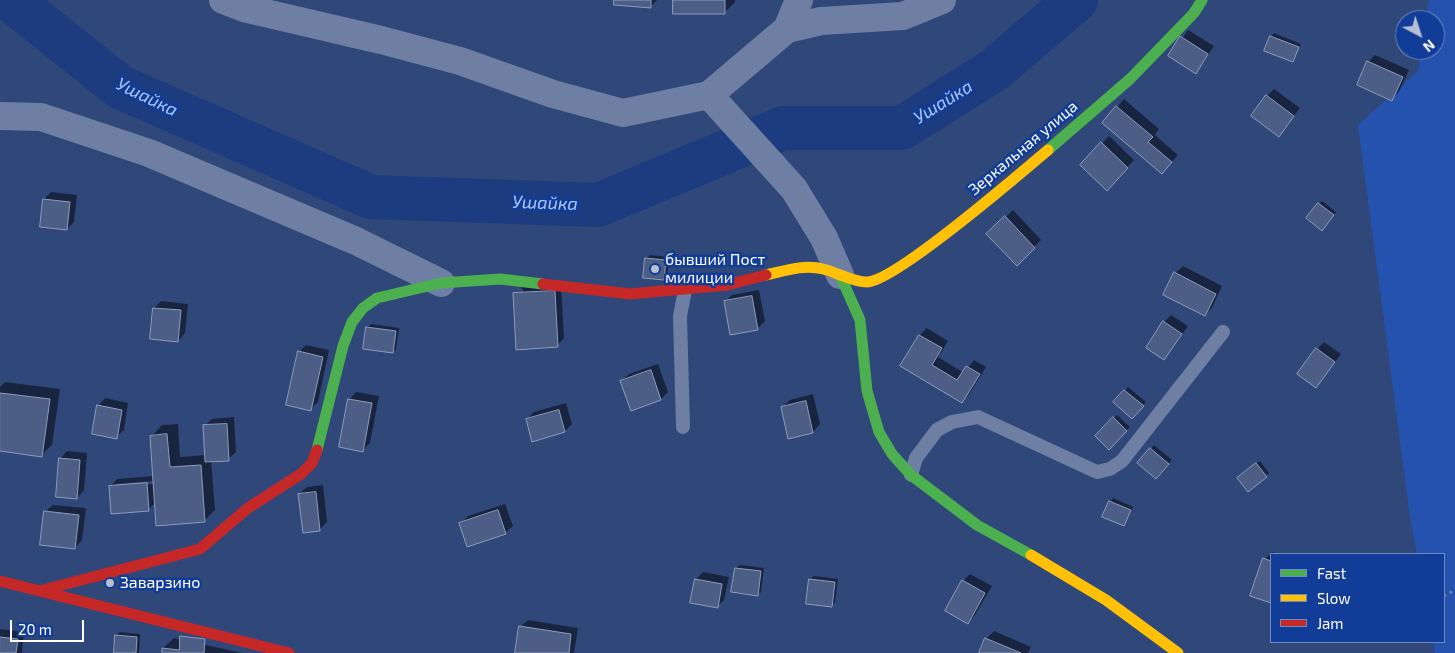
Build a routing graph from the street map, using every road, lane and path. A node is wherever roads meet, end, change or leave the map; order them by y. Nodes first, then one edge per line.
1 (222, 0) edge
2 (799, 0) edge
3 (942, 0) edge
4 (1202, 0) edge
5 (788, 29) junction
6 (714, 100) junction
7 (0, 116) edge
8 (840, 275) junction
9 (441, 283) junction
10 (685, 290) junction
11 (1223, 332) dead end
12 (683, 426) dead end
13 (911, 475) junction
14 (0, 581) edge
15 (43, 590) junction
16 (1455, 590) edge
17 (1449, 592) junction
18 (1455, 594) edge
19 (1445, 595) edge
20 (289, 653) edge
21 (1178, 653) edge

1 - 6 street
2 - 5 street
3 - 5 street
4 - 8 street, Зеркальная улица
5 - 6 street
6 - 8 street
7 - 9 street
8 - 10 street, Зеркальная улица
8 - 13 street
9 - 10 street, Зеркальная улица
9 - 15 street, Зеркальная улица
10 - 12 lane
11 - 13 lane
13 - 21 street
14 - 15 street
15 - 20 street
16 - 17 path
17 - 18 path
17 - 19 path

